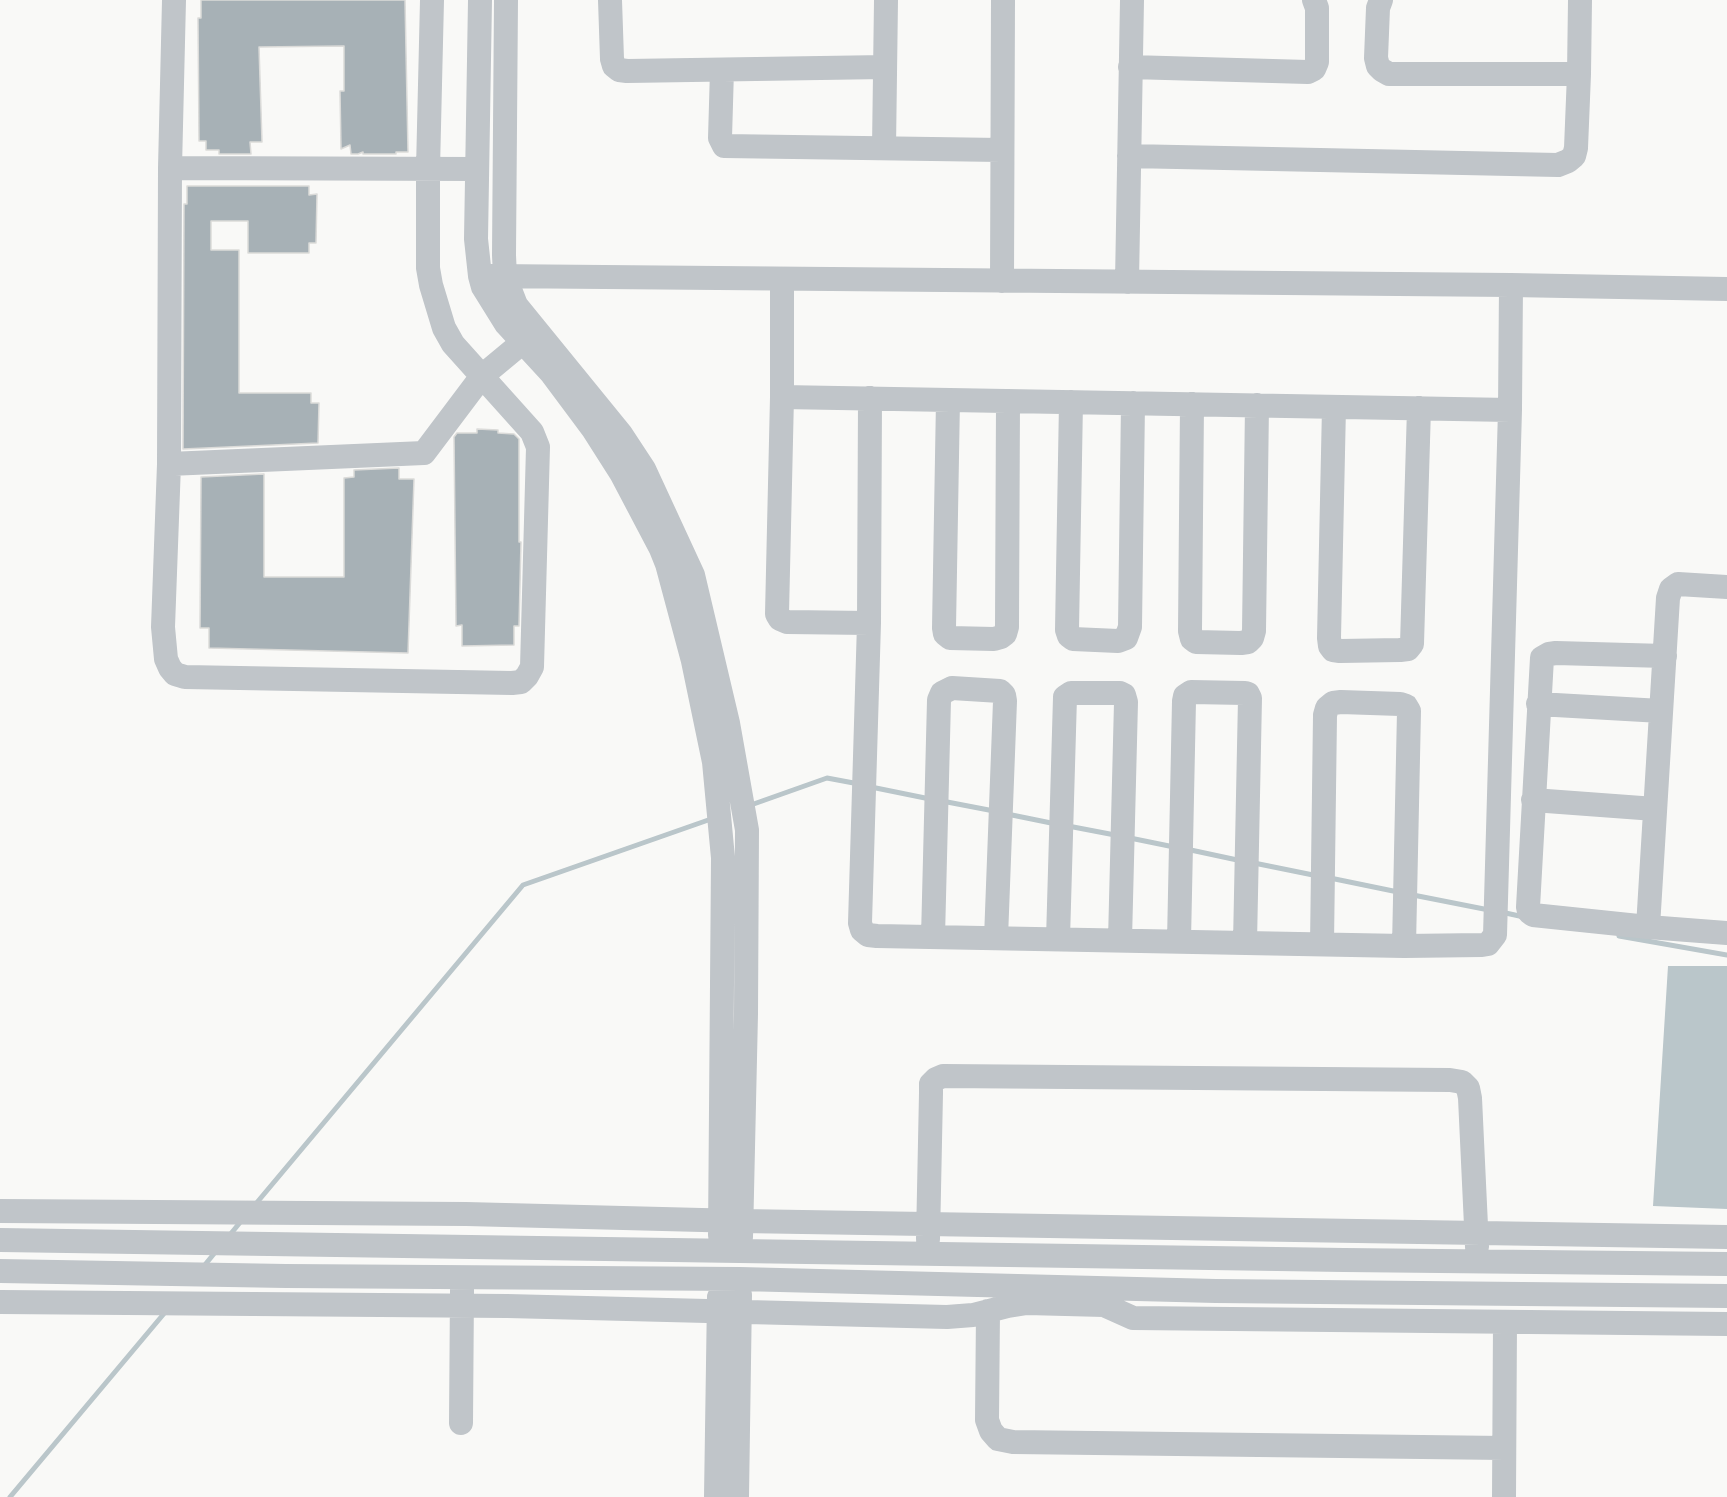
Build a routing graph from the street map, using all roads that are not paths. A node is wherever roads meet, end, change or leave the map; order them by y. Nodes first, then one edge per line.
1 (174, 0) edge
2 (432, 0) edge
3 (480, 0) edge
4 (506, 0) edge
5 (610, 0) edge
6 (886, 0) edge
7 (1003, 0) edge
8 (1132, 0) edge
9 (1314, 0) edge
10 (1381, 0) edge
11 (1580, 0) edge
12 (885, 67) junction
13 (1130, 67) junction
14 (722, 70) junction
15 (1580, 74) junction
16 (884, 148) junction
17 (1001, 150) junction
18 (1130, 156) junction
19 (170, 168) junction
20 (428, 169) junction
21 (477, 169) junction
22 (480, 276) junction
23 (505, 277) junction
24 (782, 279) junction
25 (1002, 280) junction
26 (1127, 282) junction
27 (1511, 285) junction
28 (1727, 289) edge
29 (523, 342) junction
30 (482, 376) junction
31 (782, 397) junction
32 (870, 398) junction
33 (948, 400) junction
34 (1008, 401) junction
35 (1071, 402) junction
36 (1133, 403) junction
37 (1192, 404) junction
38 (1257, 405) junction
39 (1334, 407) junction
40 (1419, 408) junction
41 (1510, 410) junction
42 (169, 464) junction
43 (1727, 587) edge
44 (869, 623) junction
45 (1665, 656) junction
46 (1538, 704) junction
47 (1661, 711) junction
48 (1533, 800) junction
49 (1655, 809) junction
50 (731, 812) junction
51 (1648, 927) junction
52 (1727, 933) edge
53 (933, 937) junction
54 (996, 938) junction
55 (1058, 939) junction
56 (1120, 940) junction
57 (1179, 941) junction
58 (1245, 943) junction
59 (1322, 944) junction
60 (1404, 946) junction
61 (0, 1211) edge
62 (731, 1221) junction
63 (928, 1224) junction
64 (1477, 1232) junction
65 (1727, 1237) edge
66 (0, 1240) edge
67 (730, 1250) junction
68 (927, 1253) junction
69 (1476, 1261) junction
70 (1727, 1264) edge
71 (0, 1271) edge
72 (462, 1277) junction
73 (729, 1279) junction
74 (1727, 1296) edge
75 (0, 1302) edge
76 (462, 1305) junction
77 (988, 1311) junction
78 (729, 1312) junction
79 (1504, 1322) junction
80 (1727, 1324) edge
81 (461, 1423) dead end
82 (1504, 1448) junction
83 (716, 1497) edge
84 (737, 1497) edge
85 (1504, 1497) edge

1 - 19 street
2 - 20 street
3 - 21 street
4 - 23 street
5 - 14 street
6 - 12 street
7 - 17 street
8 - 13 street
9 - 13 street
10 - 15 street
11 - 15 street
12 - 14 street
12 - 16 street
13 - 18 street
14 - 16 street
15 - 18 street
16 - 17 street
17 - 25 street
18 - 26 street
19 - 20 street
19 - 42 street
20 - 21 street
20 - 30 street
21 - 22 street
22 - 23 street
22 - 29 street
23 - 24 street
23 - 50 street
24 - 25 street
24 - 31 street
25 - 26 street
26 - 27 street
27 - 28 street
27 - 41 street
29 - 30 street
29 - 50 street
30 - 42 street
30 - 42 street
31 - 32 street
31 - 44 street
32 - 33 street
32 - 44 street
33 - 34 street
33 - 34 street
34 - 35 street
35 - 36 street
35 - 36 street
36 - 37 street
37 - 38 street
37 - 38 street
38 - 39 street
39 - 40 street
39 - 40 street
40 - 41 street
41 - 60 street
43 - 45 street
44 - 53 street
45 - 46 street
45 - 47 street
46 - 47 street
46 - 48 street
47 - 49 street
48 - 49 street
48 - 51 street
49 - 51 street
50 - 62 street
51 - 52 street
53 - 54 street
53 - 54 street
54 - 55 street
55 - 56 street
55 - 56 street
56 - 57 street
57 - 58 street
57 - 58 street
58 - 59 street
59 - 60 street
59 - 60 street
61 - 62 street
62 - 63 street
62 - 67 street
63 - 64 street
63 - 64 street
63 - 68 street
64 - 65 street
64 - 69 street
66 - 67 street
67 - 68 street
67 - 73 street
68 - 69 street
69 - 70 street
71 - 72 street
72 - 73 street
72 - 76 street
73 - 74 street
73 - 78 street
75 - 76 street
76 - 78 street
76 - 81 street
77 - 78 street
77 - 79 street
77 - 82 street
78 - 83 street
78 - 84 street
79 - 80 street
79 - 82 street
82 - 85 street

